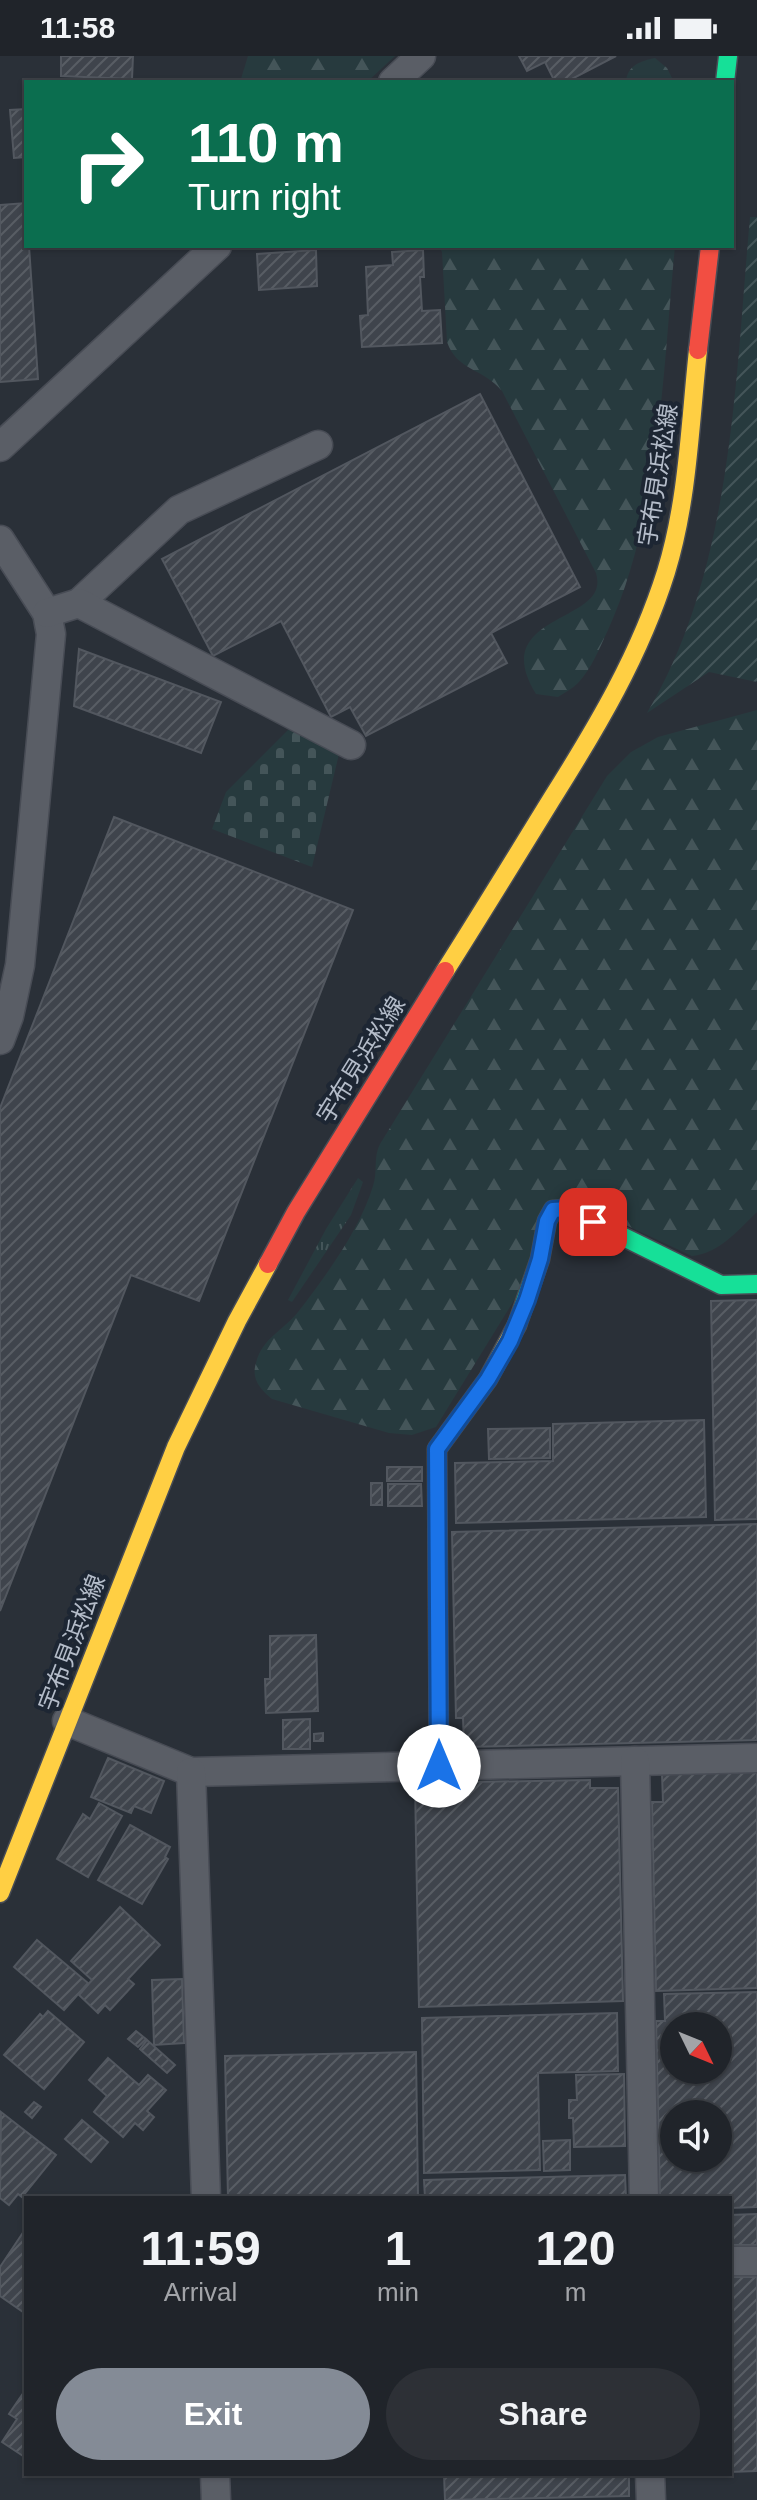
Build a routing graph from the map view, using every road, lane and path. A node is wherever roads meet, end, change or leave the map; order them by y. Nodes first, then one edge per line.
1 (421, 56) edge
2 (728, 56) edge
3 (395, 80) edge
4 (725, 80) edge
5 (215, 248) edge
6 (710, 248) edge
7 (318, 445) dead end
8 (0, 447) edge
9 (0, 540) edge
10 (79, 603) junction
11 (47, 613) junction
12 (351, 745) dead end
13 (0, 1040) edge
14 (757, 1284) edge
15 (67, 1721) junction
16 (757, 1758) edge
17 (635, 1761) junction
18 (439, 1766) junction
19 (191, 1772) junction
20 (0, 1893) edge
21 (206, 2196) edge
22 (644, 2196) edge
23 (732, 2261) edge
24 (757, 2261) edge
25 (215, 2476) edge
26 (650, 2476) edge
27 (216, 2500) edge
28 (651, 2500) edge

1 - 3 street
2 - 4 main road
5 - 8 street
6 - 15 main road, 宇布見浜松線
7 - 10 street
9 - 11 street
10 - 11 street
10 - 12 street
11 - 13 street
14 - 18 main road
15 - 19 street
15 - 20 main road, 宇布見浜松線
16 - 17 street
17 - 18 street
17 - 22 street
18 - 19 street
19 - 21 street
23 - 24 street
25 - 27 street
26 - 28 street

